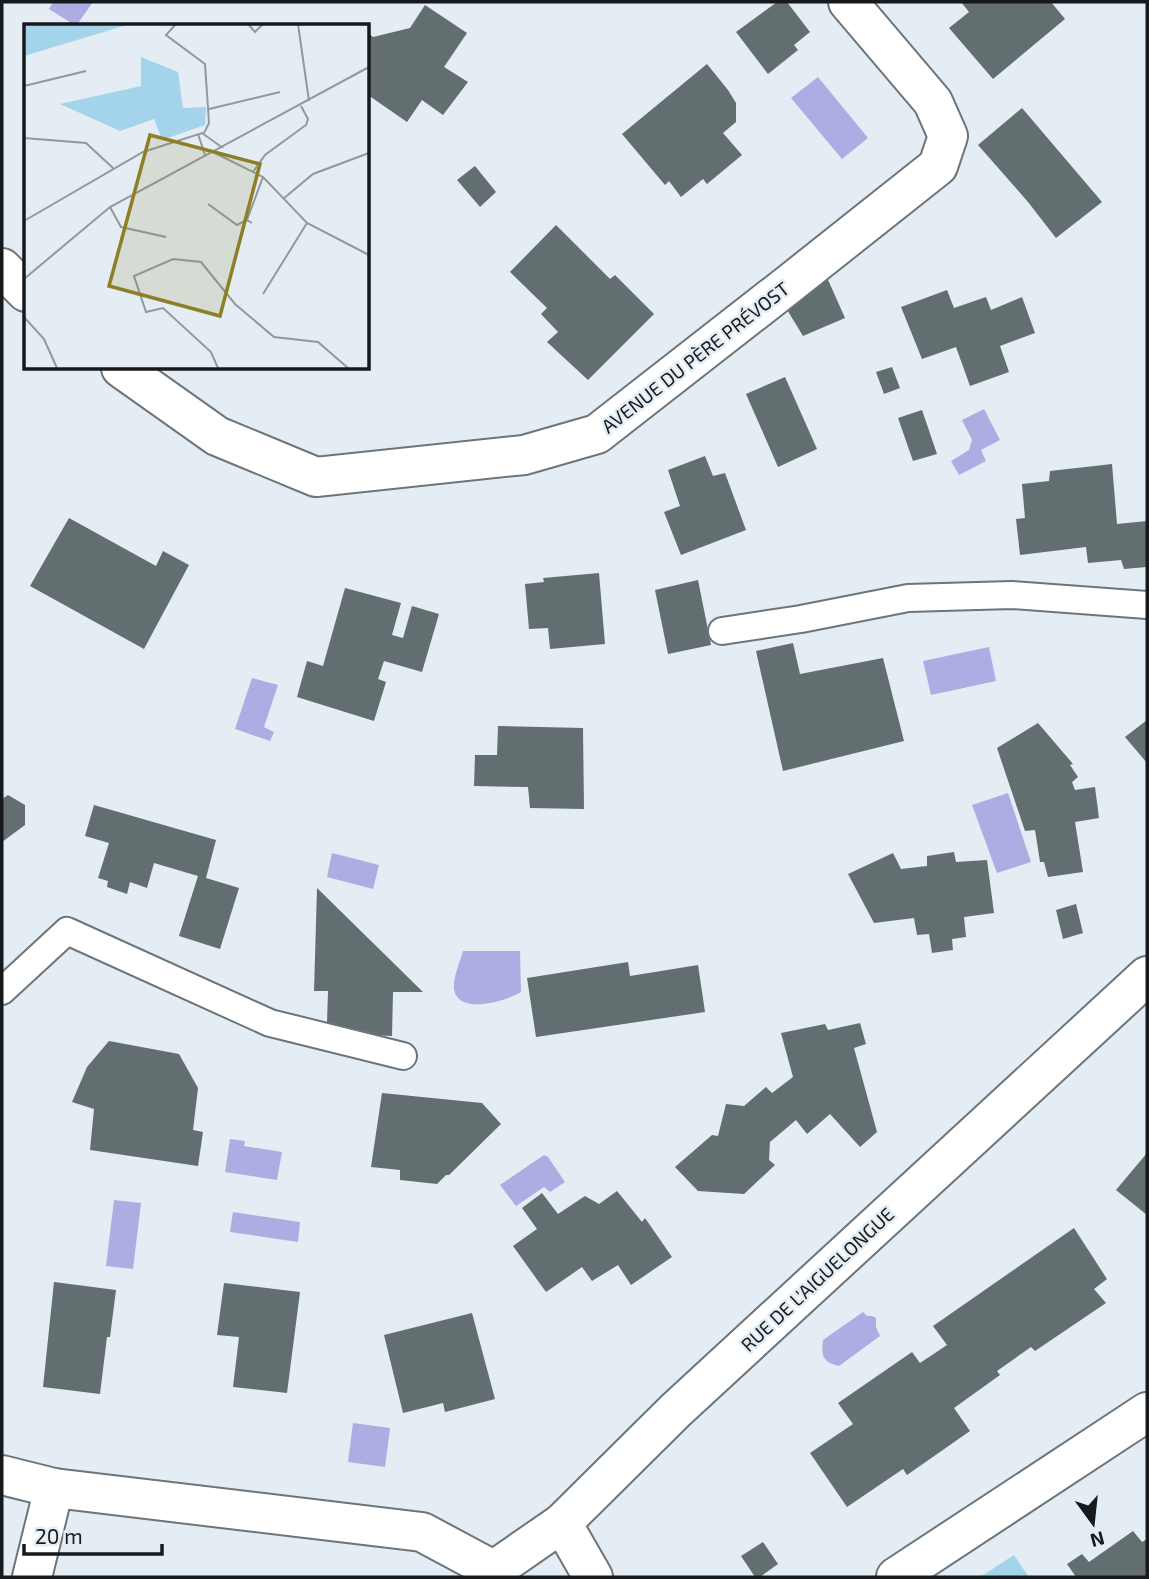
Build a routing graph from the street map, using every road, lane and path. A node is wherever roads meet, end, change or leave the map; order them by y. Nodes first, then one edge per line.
1 (848, 2) edge
2 (2, 268) edge
3 (24, 290) edge
4 (122, 369) edge
5 (1147, 605) edge
6 (722, 631) dead end
7 (1147, 976) edge
8 (2, 991) edge
9 (403, 1056) dead end
10 (1147, 1412) edge
11 (2, 1475) edge
12 (54, 1488) junction
13 (562, 1523) junction
14 (488, 1574) edge
15 (32, 1577) edge
16 (593, 1577) edge
17 (896, 1577) edge

1 - 4 street, AVENUE DU PÈRE PRÉVOST
2 - 3 street
5 - 6 lane
7 - 13 street, RUE DE L'AIGUELONGUE
8 - 9 lane
10 - 17 street
11 - 12 street
12 - 14 street
12 - 15 street
13 - 14 street, RUE DE L'AIGUELONGUE
13 - 16 street

